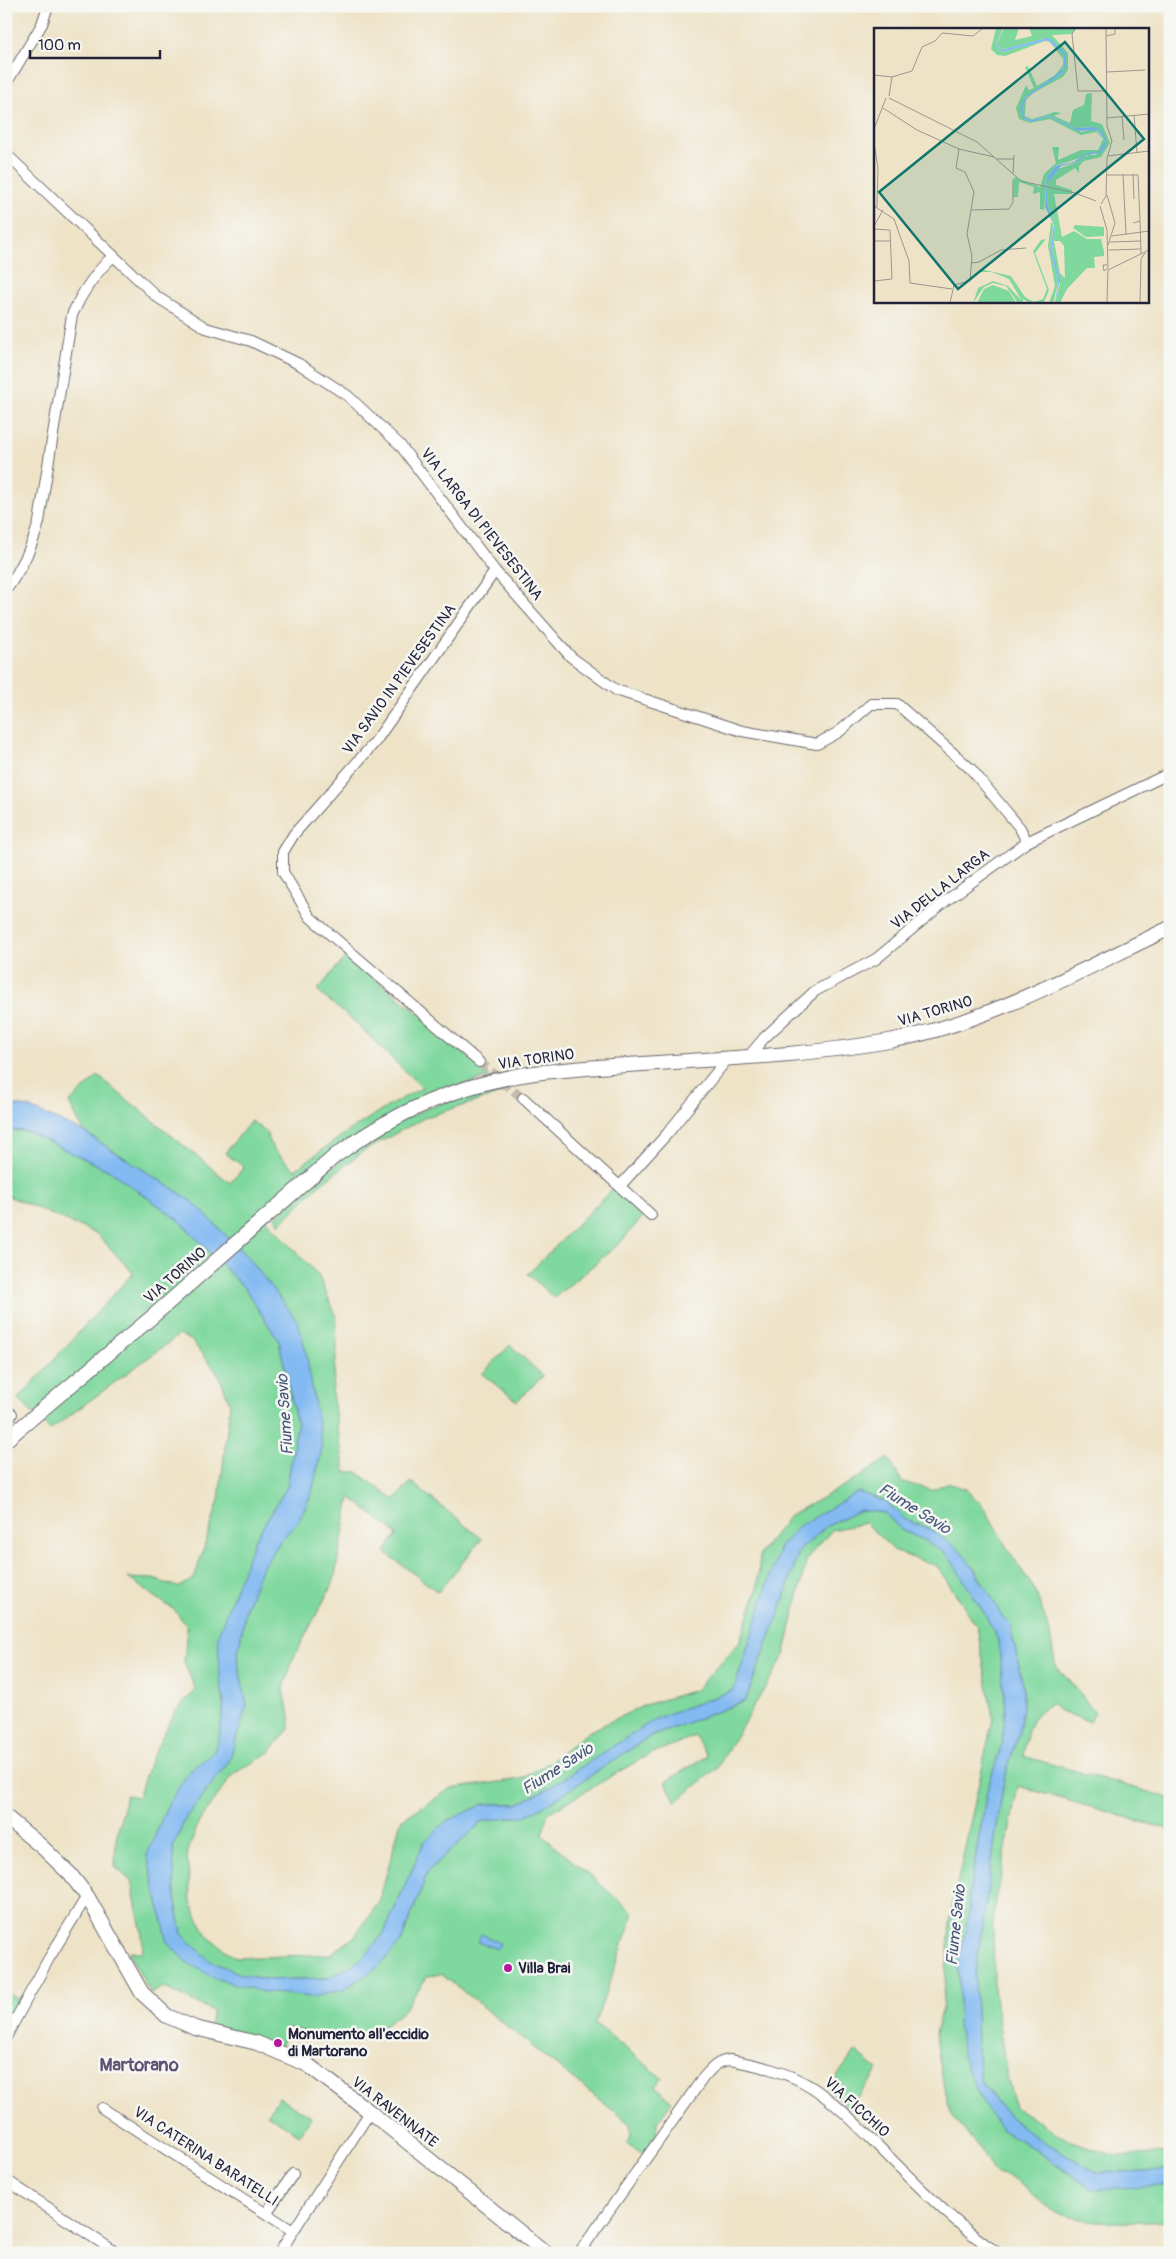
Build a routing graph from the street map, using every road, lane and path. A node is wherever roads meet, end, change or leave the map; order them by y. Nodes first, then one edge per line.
1 (48, 6) edge
2 (6, 84) edge
3 (6, 154) edge
4 (114, 256) junction
5 (495, 571) junction
6 (6, 590) edge
7 (1170, 773) edge
8 (1027, 842) junction
9 (1170, 928) edge
10 (749, 1056) junction
11 (728, 1058) junction
12 (479, 1062) tunnel mouth
13 (523, 1098) tunnel mouth
14 (620, 1186) junction
15 (651, 1215) dead end
16 (6, 1440) edge
17 (6, 1817) edge
18 (86, 1896) junction
19 (6, 2037) edge
20 (102, 2108) dead end
21 (370, 2112) junction
22 (293, 2174) dead end
23 (6, 2180) edge
24 (267, 2212) junction
25 (293, 2231) junction
26 (117, 2253) edge
27 (279, 2253) edge
28 (546, 2253) edge
29 (579, 2253) edge
30 (998, 2253) edge

1 - 2 street
3 - 4 street, VIA LARGA DI PIEVESESTINA
4 - 5 street, VIA LARGA DI PIEVESESTINA
4 - 6 street
5 - 8 street, VIA LARGA DI PIEVESESTINA
5 - 12 street, VIA SAVIO IN PIEVESESTINA
7 - 8 street, VIA DELLA LARGA
8 - 10 street, VIA DELLA LARGA
9 - 10 main road, VIA TORINO
10 - 11 main road, VIA TORINO
11 - 14 street
11 - 16 main road, VIA TORINO
13 - 14 street
14 - 15 street
17 - 18 main road, VIA RAVENNATE
18 - 19 street
18 - 21 main road, VIA RAVENNATE
20 - 24 street, VIA CATERINA BARATELLI
21 - 25 street
21 - 28 main road, VIA RAVENNATE
22 - 24 street
23 - 26 street
24 - 25 street, VIA CATERINA BARATELLI
25 - 27 street
29 - 30 street, VIA FICCHIO

